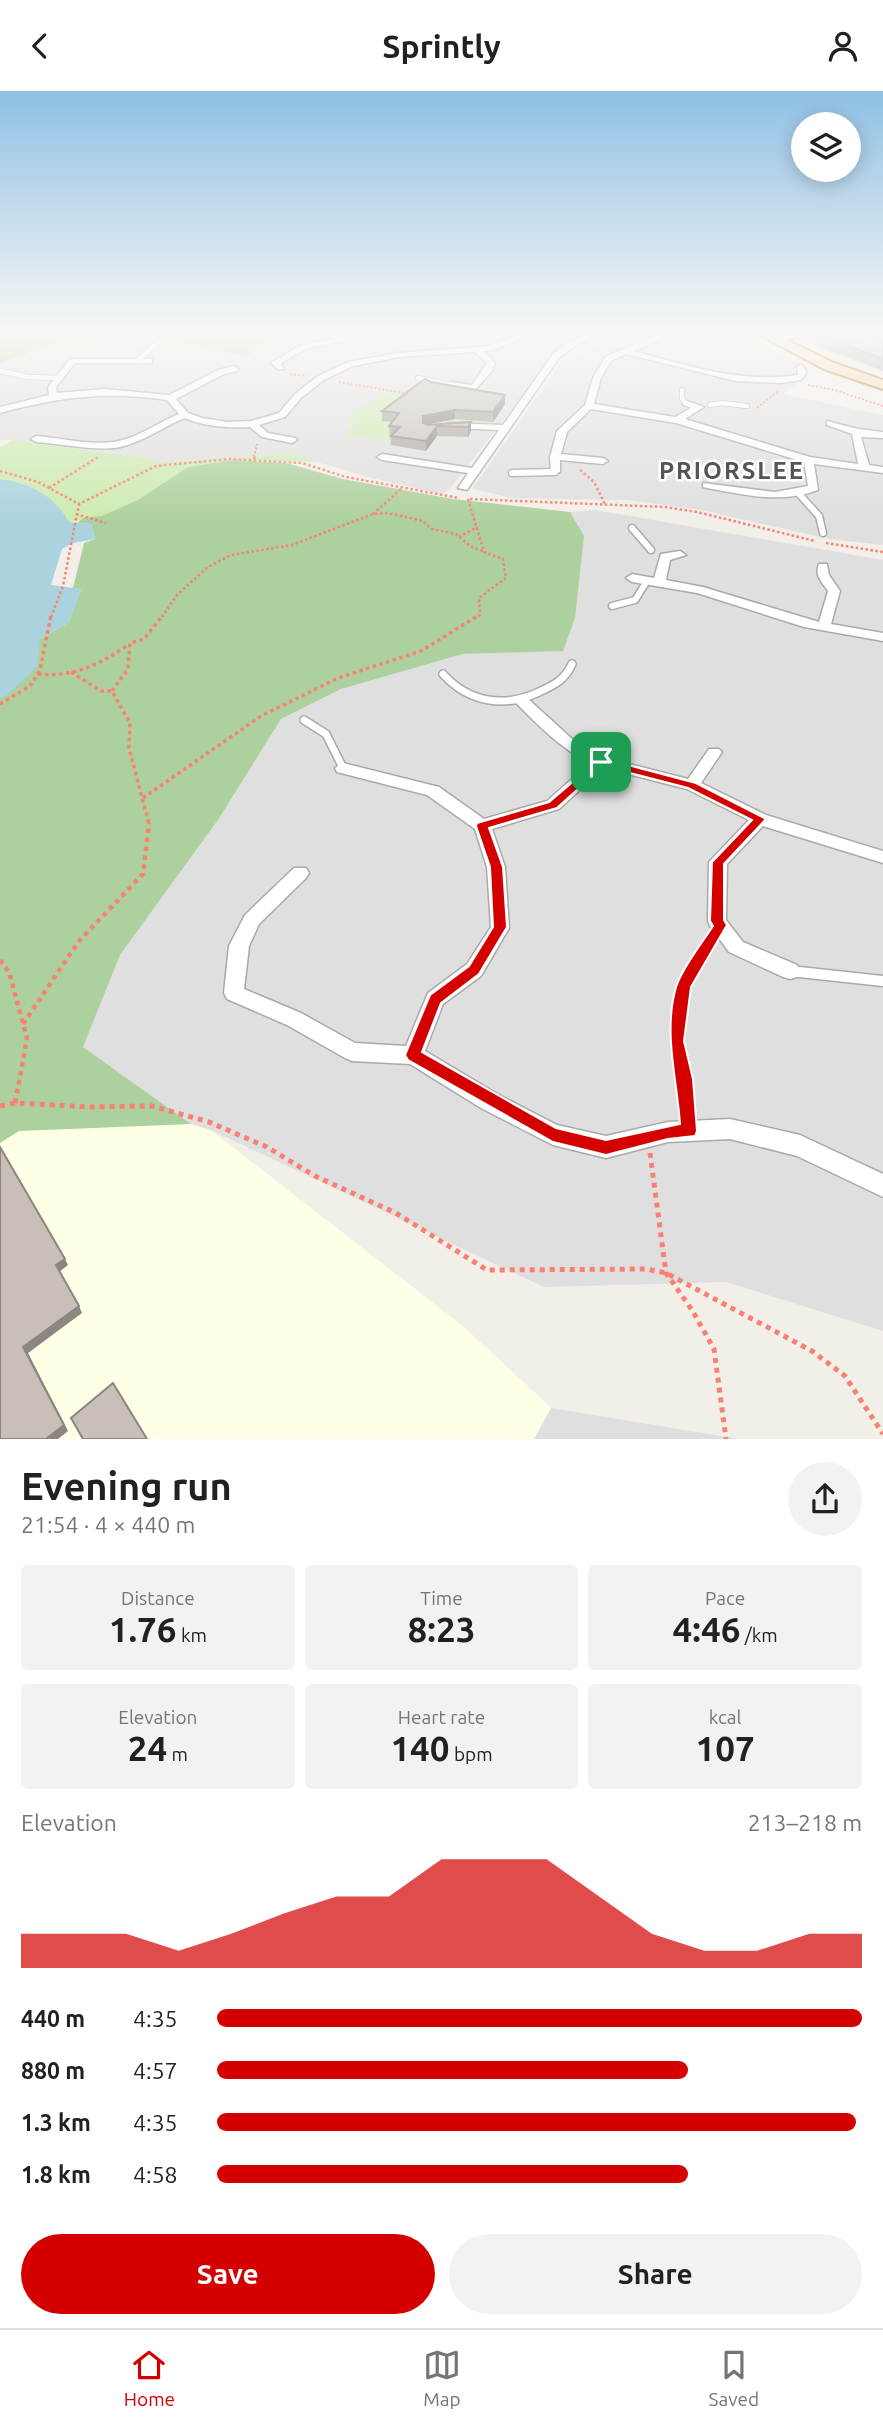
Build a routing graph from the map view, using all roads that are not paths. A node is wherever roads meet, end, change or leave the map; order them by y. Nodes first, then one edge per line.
1 (50, 395) edge
2 (114, 395) edge
3 (176, 395) edge
4 (299, 395) edge
5 (529, 395) edge
6 (592, 395) edge
7 (682, 395) edge
8 (0, 397) edge
9 (170, 398) junction
10 (21, 403) junction
11 (687, 404) joint
12 (710, 405) joint
13 (589, 406) junction
14 (747, 406) dead end
15 (699, 407) junction
16 (0, 410) edge
17 (185, 415) junction
18 (677, 420) junction
19 (830, 423) dead end
20 (252, 424) junction
21 (436, 426) edge
22 (506, 428) junction
23 (857, 432) junction
24 (883, 435) edge
25 (269, 436) junction
26 (36, 439) dead end
27 (292, 440) dead end
28 (258, 442) road end
29 (382, 457) dead end
30 (555, 457) junction
31 (809, 460) junction
32 (603, 461) dead end
33 (863, 466) junction
34 (883, 470) edge
35 (474, 471) junction
36 (555, 472) joint
37 (512, 473) dead end
38 (707, 485) dead end
39 (463, 488) dead end
40 (800, 495) junction
41 (632, 528) dead end
42 (824, 533) dead end
43 (651, 550) joint
44 (680, 555) dead end
45 (665, 557) junction
46 (823, 567) dead end
47 (632, 578) dead end
48 (653, 581) junction
49 (612, 605) dead end
50 (824, 627) junction
51 (883, 637) edge
52 (572, 664) dead end
53 (443, 674) dead end
54 (521, 700) junction
55 (304, 720) dead end
56 (714, 752) dead end
57 (601, 762) junction
58 (343, 768) joint
59 (692, 785) junction
60 (760, 819) junction
61 (482, 826) junction
62 (883, 857) edge
63 (300, 873) dead end
64 (790, 971) joint
65 (883, 981) edge
66 (413, 1055) junction
67 (883, 1186) edge

1 - 10 street
2 - 9 street
3 - 9 street
4 - 20 street
5 - 22 street
6 - 13 street
7 - 11 lane
8 - 10 street
9 - 17 street
10 - 16 street
11 - 15 street
12 - 14 lane
12 - 15 street
13 - 18 street
13 - 30 street
15 - 18 street
17 - 20 street
17 - 26 street
18 - 31 street
19 - 23 street
20 - 25 street
21 - 22 street
22 - 35 street
23 - 24 street
23 - 33 street
25 - 27 street
25 - 28 street
29 - 35 street
30 - 32 street
30 - 36 street
31 - 33 street
31 - 40 street
33 - 34 street
35 - 39 street
36 - 37 lane
38 - 40 street
40 - 42 lane
41 - 43 lane
43 - 45 street
44 - 45 street
45 - 48 street
46 - 50 street
47 - 48 street
48 - 49 lane
48 - 50 street
50 - 51 street
52 - 54 lane
53 - 54 lane
54 - 57 street
55 - 58 lane
56 - 59 street
57 - 59 street
57 - 61 street
58 - 61 street
59 - 60 street
60 - 62 street
60 - 64 street
61 - 66 street
63 - 66 street
64 - 65 lane
66 - 67 street

